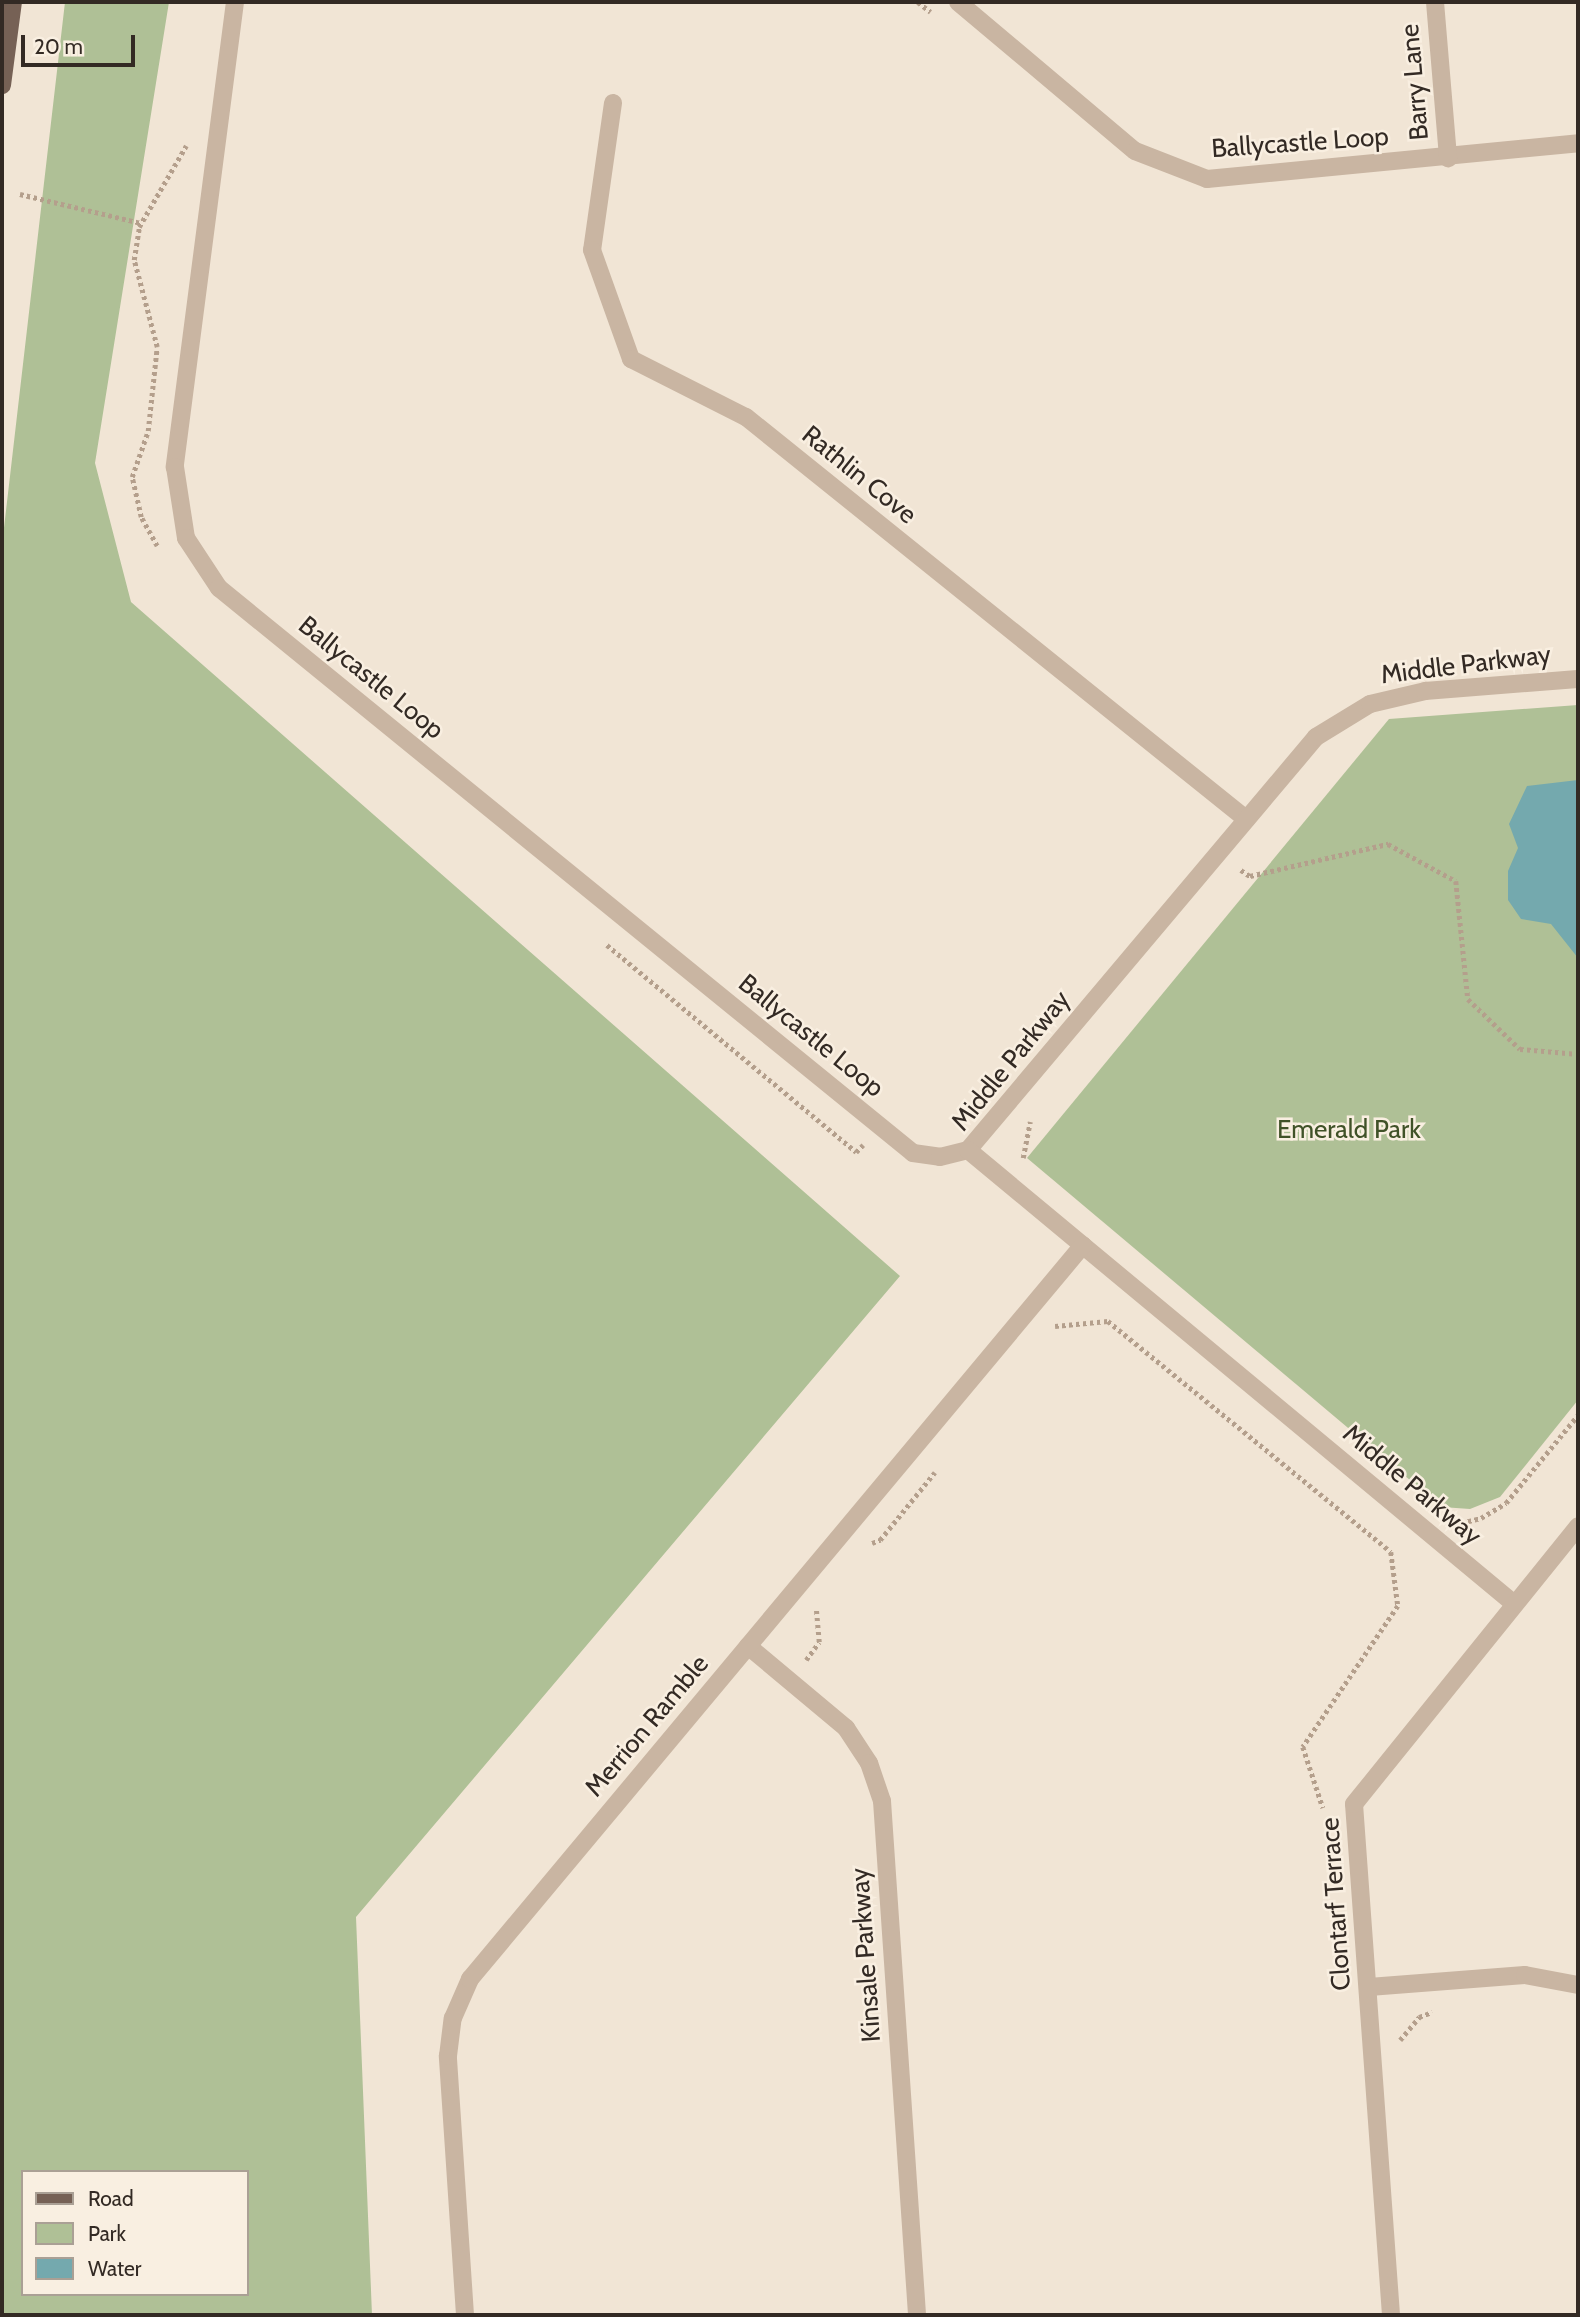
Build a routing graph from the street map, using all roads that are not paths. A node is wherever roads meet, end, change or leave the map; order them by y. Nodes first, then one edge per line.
1 (13, 2) edge
2 (235, 2) edge
3 (958, 2) edge
4 (1435, 2) edge
5 (2, 85) edge
6 (613, 103) dead end
7 (1578, 143) edge
8 (1448, 158) junction
9 (1578, 679) edge
10 (1246, 819) junction
11 (968, 1150) junction
12 (1083, 1245) junction
13 (1578, 1525) edge
14 (1512, 1602) junction
15 (748, 1646) junction
16 (1578, 1985) edge
17 (1368, 1987) junction
18 (465, 2315) edge
19 (918, 2315) edge
20 (1391, 2315) edge

1 - 5 main road
2 - 11 street, Ballycastle Loop
3 - 8 street, Ballycastle Loop
4 - 8 street, Barry Lane
6 - 10 street, Rathlin Cove
7 - 8 street, Ballycastle Loop
9 - 10 street, Middle Parkway
10 - 11 street, Middle Parkway
11 - 12 street, Middle Parkway
12 - 14 street, Middle Parkway
12 - 15 street, Merrion Ramble
13 - 14 street, Clontarf Terrace
14 - 17 street, Clontarf Terrace
15 - 18 street, Merrion Ramble
15 - 19 street, Kinsale Parkway
16 - 17 street
17 - 20 street, Clontarf Terrace

